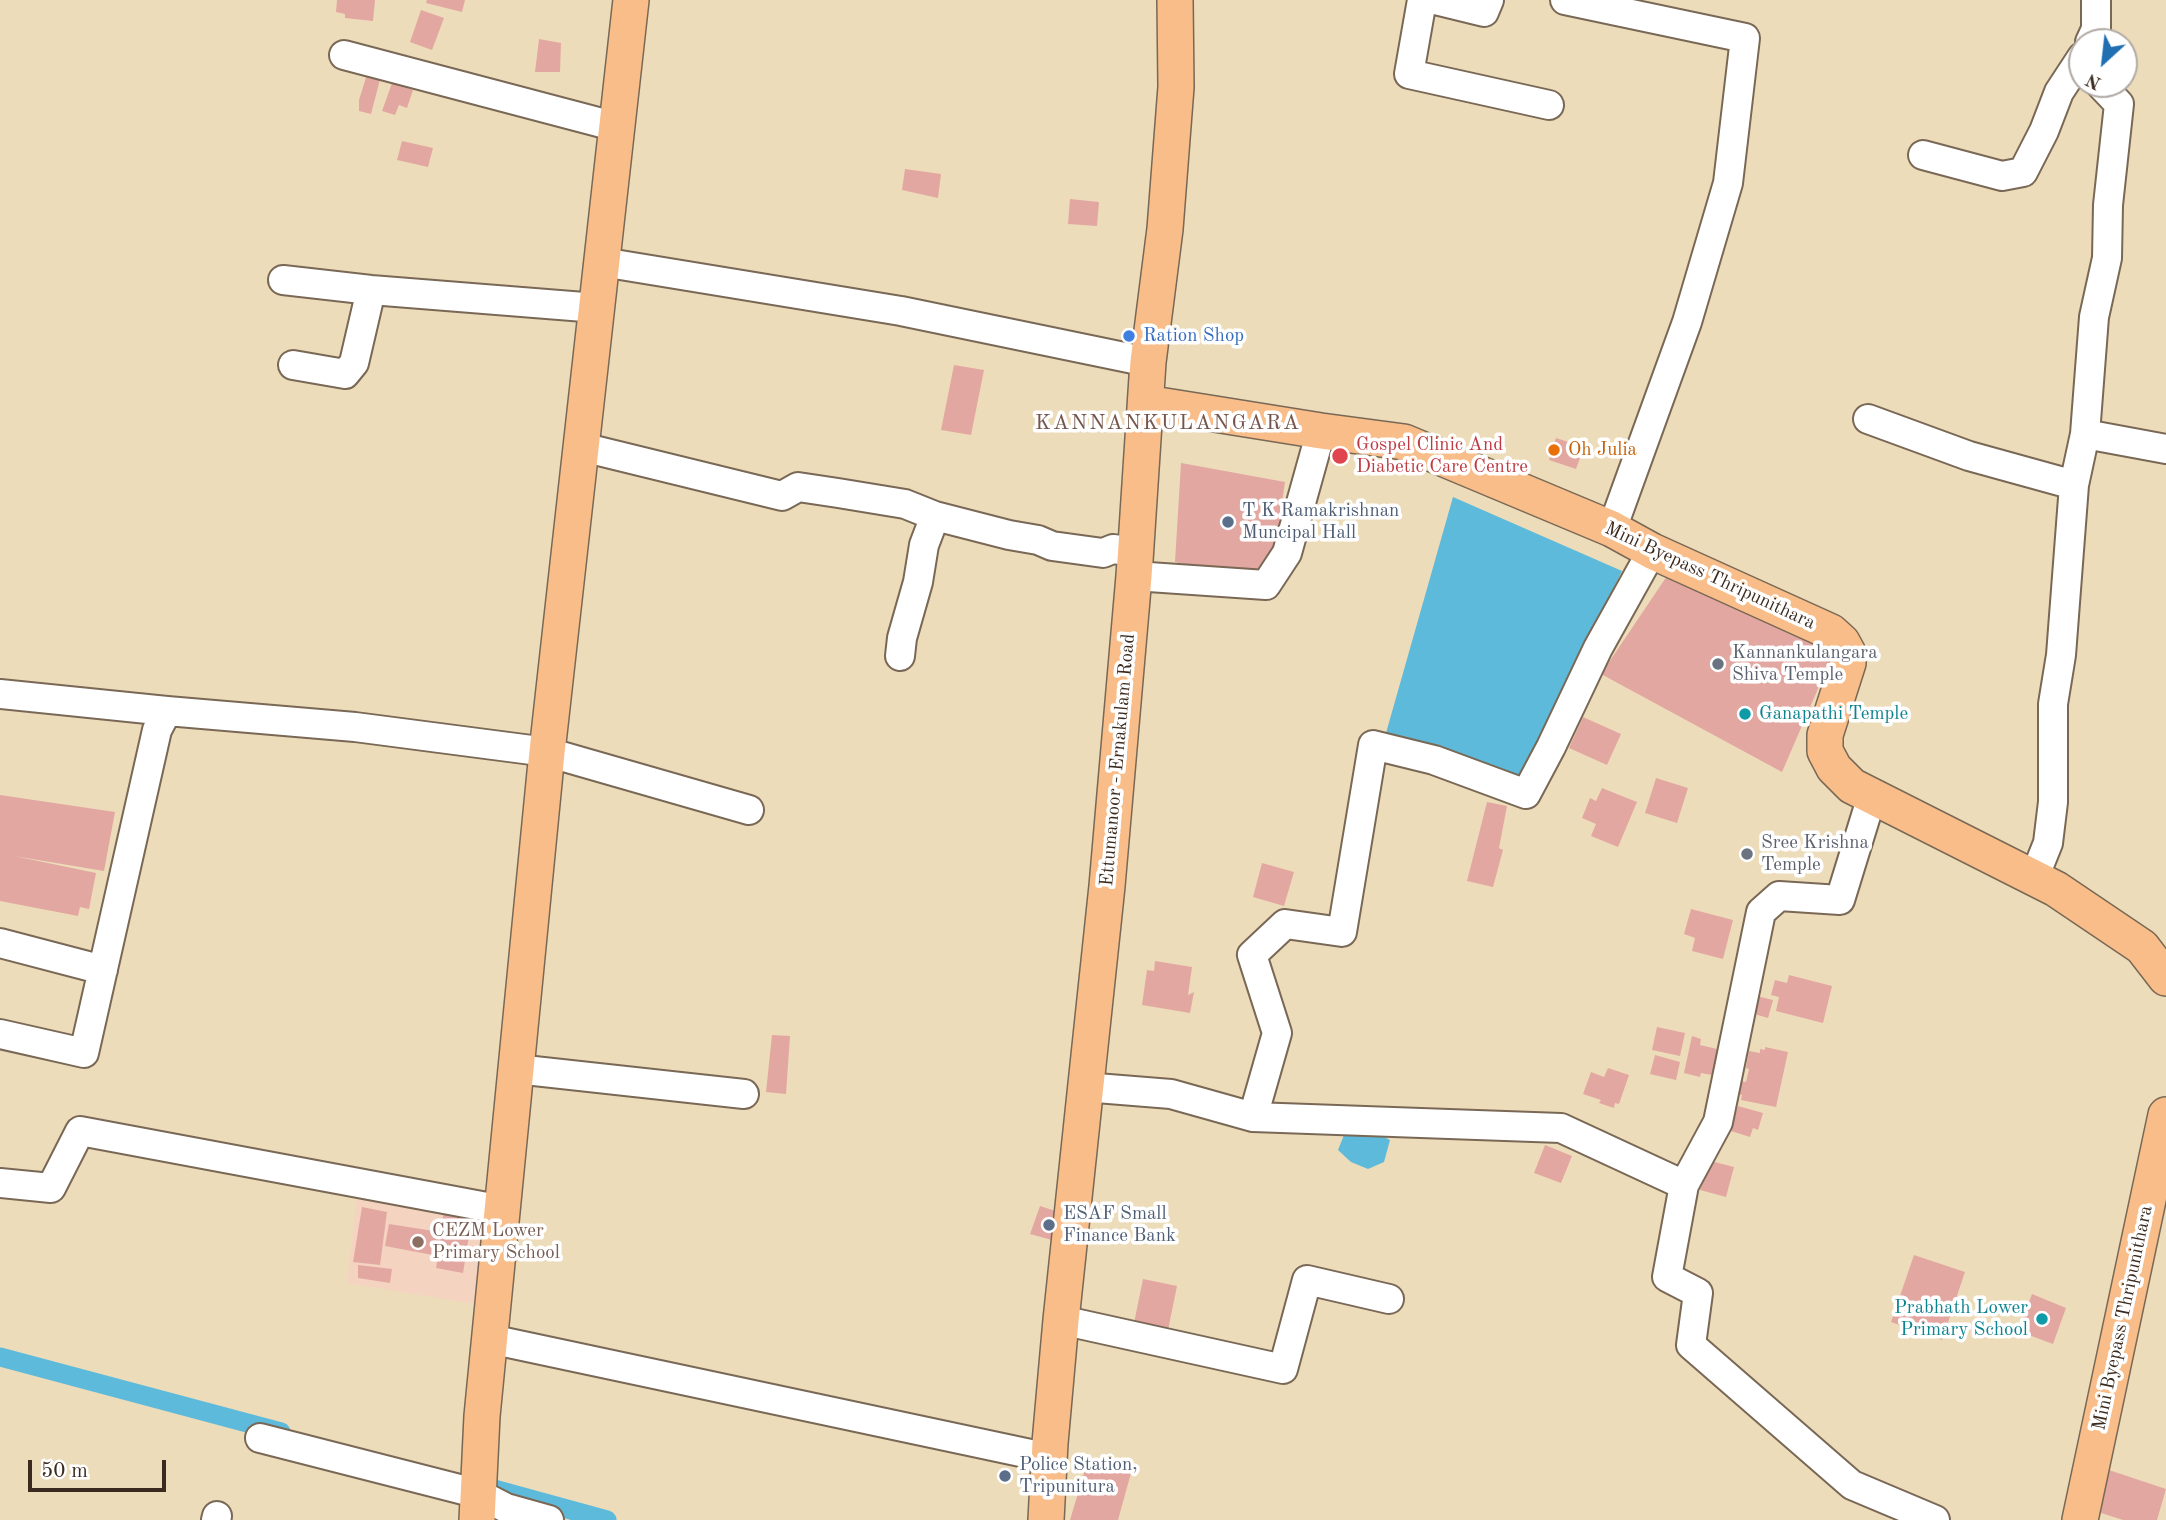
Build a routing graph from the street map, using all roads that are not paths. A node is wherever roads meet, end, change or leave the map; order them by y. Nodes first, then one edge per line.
1 (631, 0) edge
2 (1174, 0) edge
3 (1422, 0) edge
4 (1435, 0) edge
5 (1489, 0) edge
6 (1565, 0) edge
7 (2096, 0) edge
8 (2096, 28) edge
9 (344, 55) dead end
10 (2068, 78) edge
11 (2113, 98) edge
12 (1549, 105) dead end
13 (617, 127) junction
14 (1923, 155) dead end
15 (602, 262) junction
16 (283, 280) dead end
17 (371, 290) junction
18 (597, 308) junction
19 (1148, 362) junction
20 (293, 365) dead end
21 (1146, 403) junction
22 (1868, 419) dead end
23 (1321, 431) junction
24 (2085, 434) junction
25 (582, 447) junction
26 (2166, 449) edge
27 (2074, 485) junction
28 (935, 516) junction
29 (1612, 529) junction
30 (1652, 551) junction
31 (1135, 564) junction
32 (900, 656) dead end
33 (0, 694) edge
34 (167, 711) junction
35 (547, 752) junction
36 (1872, 796) junction
37 (749, 810) dead end
38 (2035, 878) junction
39 (0, 943) edge
40 (103, 970) junction
41 (2166, 978) edge
42 (0, 1034) edge
43 (516, 1069) junction
44 (1084, 1087) junction
45 (744, 1094) dead end
46 (2166, 1115) edge
47 (1253, 1117) junction
48 (0, 1183) edge
49 (1684, 1185) junction
50 (503, 1210) junction
51 (1389, 1299) dead end
52 (1061, 1320) junction
53 (490, 1339) junction
54 (260, 1438) dead end
55 (1049, 1458) junction
56 (478, 1507) edge
57 (549, 1520) edge
58 (1046, 1520) edge
59 (1935, 1520) edge
60 (2080, 1520) edge

1 - 13 main road
2 - 19 main road, Ettumanoor - Ernakulam Road
3 - 12 street
4 - 5 street
6 - 29 street
7 - 8 street
9 - 13 street
10 - 14 street
11 - 24 street
13 - 15 main road
15 - 18 main road
15 - 19 street
16 - 17 street
17 - 18 street
17 - 20 street
18 - 25 main road
19 - 21 main road, Ettumanoor - Ernakulam Road
21 - 23 main road, Mini Byepass Thripunithara
21 - 31 main road, Ettumanoor - Ernakulam Road
22 - 27 street
23 - 29 main road, Mini Byepass Thripunithara
23 - 31 street
24 - 26 street
24 - 27 street
25 - 28 street
25 - 35 main road
27 - 38 street
28 - 31 street
28 - 32 street
29 - 30 main road, Mini Byepass Thripunithara
30 - 36 main road, Mini Byepass Thripunithara
30 - 47 street
31 - 44 main road, Ettumanoor - Ernakulam Road
33 - 34 street
34 - 35 street
34 - 40 street
35 - 37 street
35 - 43 main road
36 - 38 main road, Mini Byepass Thripunithara
36 - 49 street
38 - 41 main road, Mini Byepass Thripunithara
39 - 40 street
40 - 42 street
43 - 45 street
43 - 50 main road
44 - 47 street
44 - 52 main road, Ettumanoor - Ernakulam Road
46 - 60 main road, Mini Byepass Thripunithara
47 - 49 street
48 - 50 street
49 - 59 street
50 - 53 main road
51 - 52 street
52 - 55 main road, Ettumanoor - Ernakulam Road
53 - 55 street
53 - 56 main road
54 - 56 street
55 - 58 main road, Ettumanoor - Ernakulam Road
56 - 57 street

